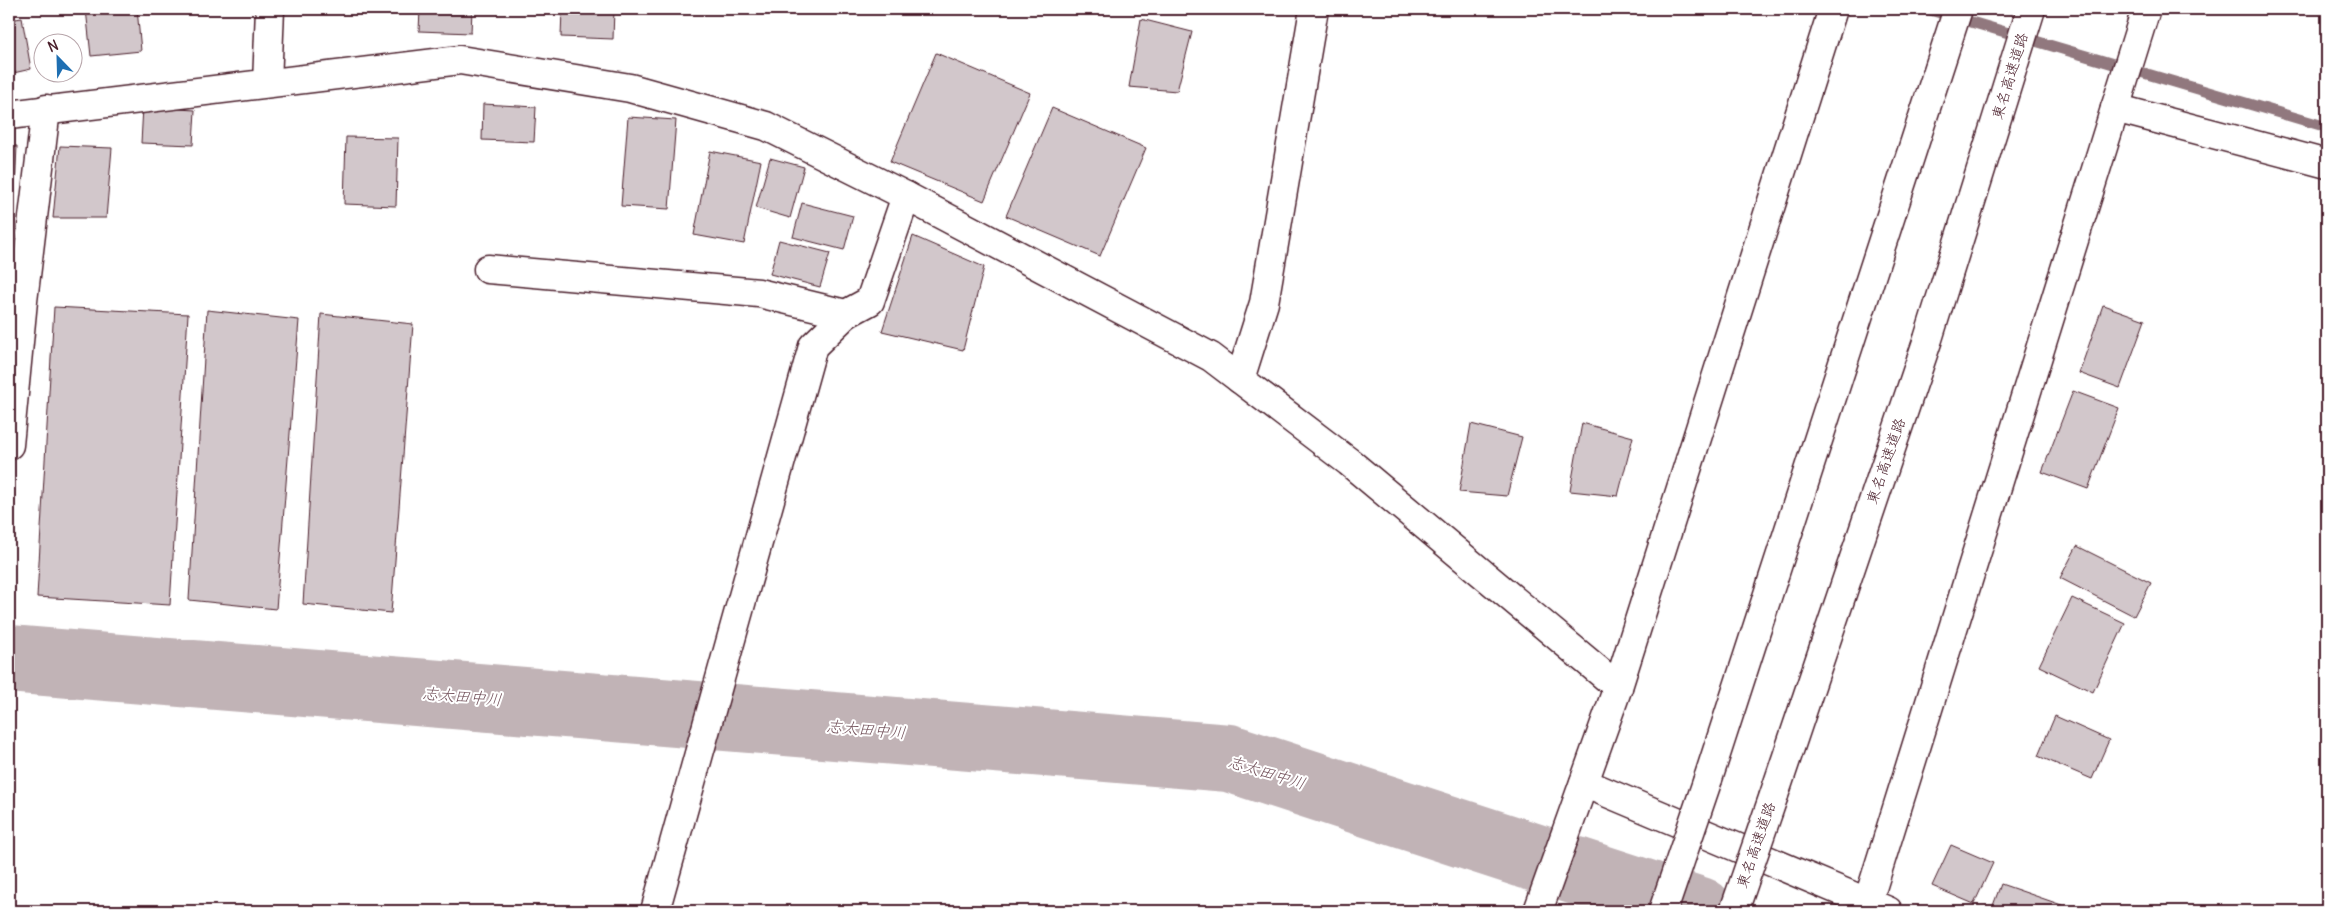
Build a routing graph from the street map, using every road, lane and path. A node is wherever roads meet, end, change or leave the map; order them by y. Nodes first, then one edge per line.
1 (270, 9) edge
2 (1314, 9) edge
3 (1833, 9) edge
4 (1958, 9) edge
5 (2031, 9) edge
6 (2146, 9) edge
7 (268, 83) junction
8 (2115, 108) junction
9 (46, 109) junction
10 (9, 115) edge
11 (2327, 164) edge
12 (906, 196) junction
13 (488, 269) dead end
14 (846, 314) junction
15 (1240, 379) junction
16 (9, 445) edge
17 (1618, 687) junction
18 (1584, 783) junction
19 (1873, 908) edge
20 (655, 911) edge
21 (1538, 911) edge
22 (1663, 911) edge
23 (1734, 911) edge

1 - 7 main road
2 - 15 main road
3 - 17 main road
4 - 22 main road, bridge
5 - 23 main road, 東名高速道路, bridge
6 - 8 main road
7 - 9 main road
7 - 12 main road
8 - 11 main road
8 - 19 main road
9 - 10 main road
9 - 16 main road
12 - 14 main road
12 - 15 main road
13 - 14 main road
14 - 20 main road
15 - 17 main road
17 - 18 main road
18 - 19 main road
18 - 21 main road

